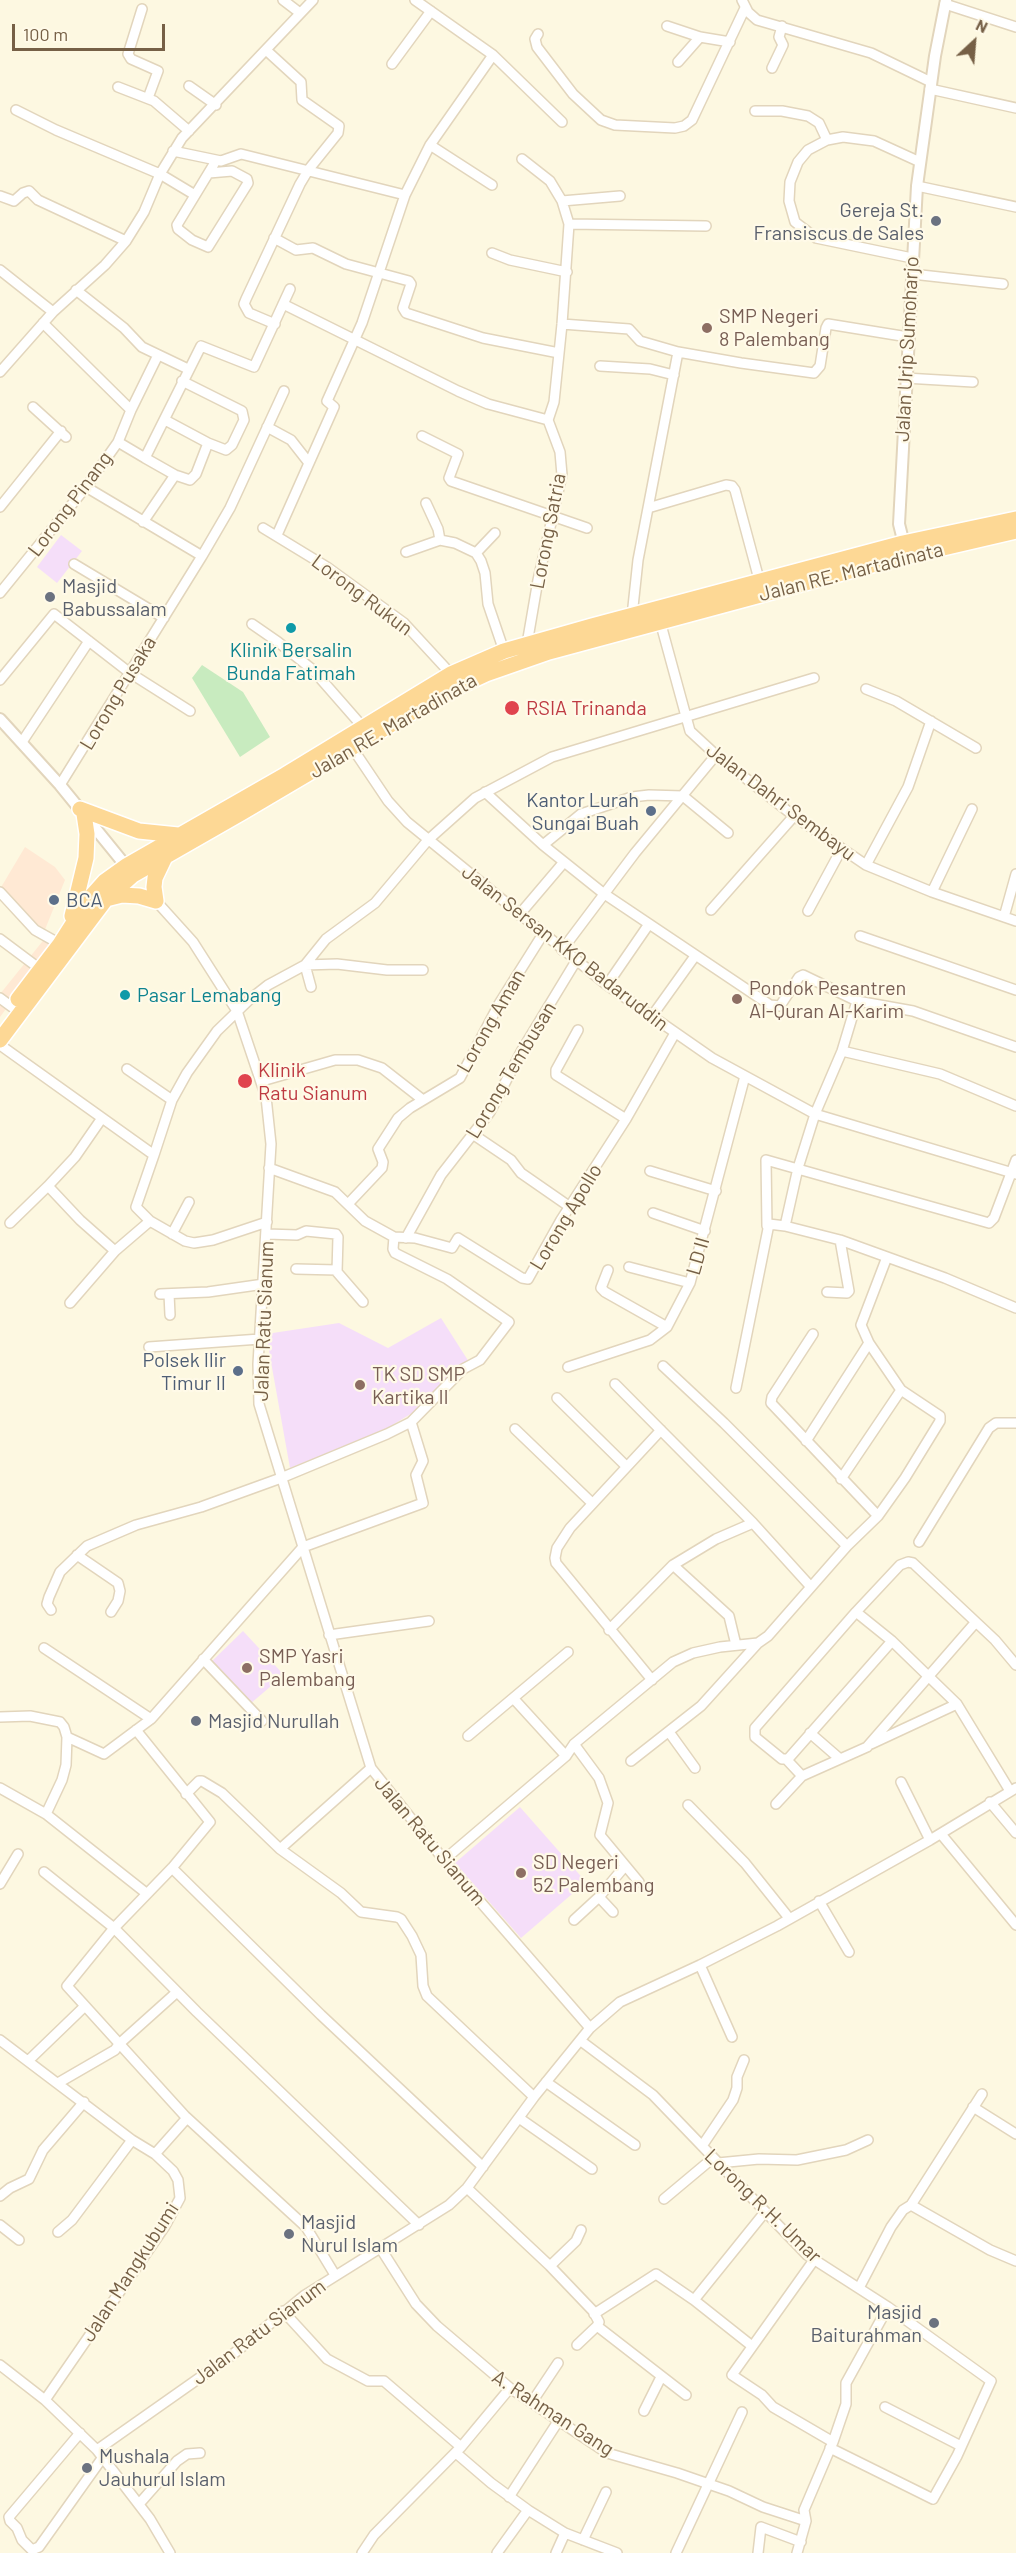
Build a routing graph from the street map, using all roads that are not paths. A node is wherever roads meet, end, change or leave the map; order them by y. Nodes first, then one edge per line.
1 (283, 0) edge
2 (312, 0) edge
3 (415, 0) edge
4 (945, 2) edge
5 (744, 4) edge
6 (142, 9) dead end
7 (431, 12) junction
8 (300, 13) junction
9 (667, 26) dead end
10 (782, 26) junction
11 (1016, 27) edge
12 (538, 34) dead end
13 (700, 37) junction
14 (730, 42) junction
15 (266, 50) junction
16 (493, 55) junction
17 (678, 62) dead end
18 (392, 64) dead end
19 (772, 68) dead end
20 (189, 86) dead end
21 (931, 86) junction
22 (118, 87) dead end
23 (148, 98) junction
24 (216, 105) junction
25 (1016, 108) edge
26 (16, 110) dead end
27 (755, 111) dead end
28 (562, 122) dead end
29 (189, 131) junction
30 (827, 140) junction
31 (430, 144) junction
32 (173, 152) junction
33 (522, 159) dead end
34 (920, 162) junction
35 (309, 169) junction
36 (160, 174) junction
37 (492, 185) dead end
38 (917, 186) junction
39 (195, 195) junction
40 (405, 195) junction
41 (0, 196) edge
42 (620, 196) dead end
43 (562, 201) junction
44 (1016, 207) edge
45 (569, 224) junction
46 (706, 226) dead end
47 (274, 238) junction
48 (126, 241) junction
49 (492, 253) dead end
50 (912, 258) junction
51 (0, 270) edge
52 (567, 272) junction
53 (377, 273) junction
54 (912, 274) junction
55 (1003, 284) dead end
56 (290, 289) dead end
57 (76, 290) junction
58 (283, 304) junction
59 (53, 312) junction
60 (43, 324) junction
61 (275, 324) junction
62 (562, 324) junction
63 (908, 338) junction
64 (355, 339) junction
65 (678, 352) junction
66 (559, 353) junction
67 (158, 355) junction
68 (600, 366) dead end
69 (188, 369) junction
70 (0, 372) edge
71 (674, 375) junction
72 (905, 378) junction
73 (182, 381) junction
74 (974, 382) dead end
75 (284, 391) dead end
76 (33, 407) dead end
77 (131, 410) junction
78 (165, 420) junction
79 (548, 420) junction
80 (267, 427) junction
81 (422, 436) dead end
82 (118, 442) junction
83 (208, 443) junction
84 (145, 458) junction
85 (309, 463) junction
86 (175, 475) junction
87 (86, 487) junction
88 (426, 503) dead end
89 (0, 507) edge
90 (648, 508) junction
91 (553, 516) junction
92 (1016, 519) edge
93 (143, 522) junction
94 (263, 528) dead end
95 (587, 528) dead end
96 (1016, 531) edge
97 (495, 533) dead end
98 (277, 536) junction
99 (440, 540) junction
100 (905, 550) junction
101 (406, 552) dead end
102 (476, 553) junction
103 (202, 556) junction
104 (74, 564) dead end
105 (760, 583) junction
106 (0, 593) edge
107 (658, 615) junction
108 (632, 616) junction
109 (164, 618) junction
110 (252, 624) dead end
111 (89, 641) junction
112 (527, 644) junction
113 (504, 651) junction
114 (130, 673) junction
115 (451, 674) junction
116 (814, 678) dead end
117 (0, 680) edge
118 (866, 689) dead end
119 (190, 711) dead end
120 (686, 717) junction
121 (0, 719) edge
122 (931, 721) junction
123 (363, 726) junction
124 (22, 742) junction
125 (348, 742) junction
126 (976, 748) dead end
127 (716, 755) junction
128 (60, 785) junction
129 (485, 792) junction
130 (683, 796) junction
131 (972, 809) dead end
132 (82, 812) junction
133 (794, 816) junction
134 (728, 833) dead end
135 (178, 835) junction
136 (428, 840) junction
137 (543, 845) junction
138 (841, 850) junction
139 (165, 857) junction
140 (564, 862) junction
141 (866, 865) junction
142 (129, 870) junction
143 (1016, 874) edge
144 (0, 892) edge
145 (932, 892) junction
146 (603, 893) junction
147 (106, 899) junction
148 (156, 901) junction
149 (711, 910) dead end
150 (808, 911) dead end
151 (519, 915) junction
152 (1004, 917) junction
153 (1016, 921) edge
154 (649, 924) junction
155 (543, 934) junction
156 (860, 936) dead end
157 (0, 939) edge
158 (63, 939) junction
159 (562, 950) junction
160 (695, 956) junction
161 (576, 961) junction
162 (304, 965) junction
163 (40, 969) junction
164 (423, 970) dead end
165 (607, 985) junction
166 (311, 987) dead end
167 (1016, 990) edge
168 (857, 1001) junction
169 (6, 1002) edge
170 (237, 1011) junction
171 (652, 1016) junction
172 (0, 1023) edge
173 (579, 1030) dead end
174 (675, 1033) junction
175 (0, 1040) edge
176 (0, 1045) edge
177 (1016, 1047) edge
178 (842, 1051) junction
179 (127, 1069) dead end
180 (745, 1076) junction
181 (262, 1081) junction
182 (423, 1100) junction
183 (172, 1101) junction
184 (1016, 1106) edge
185 (815, 1114) junction
186 (102, 1118) junction
187 (626, 1119) junction
188 (474, 1135) junction
189 (154, 1155) junction
190 (1016, 1160) edge
191 (269, 1168) junction
192 (798, 1168) junction
193 (650, 1171) dead end
194 (1014, 1173) edge
195 (48, 1186) junction
196 (716, 1191) junction
197 (189, 1202) dead end
198 (348, 1204) junction
199 (570, 1207) junction
200 (653, 1213) dead end
201 (150, 1221) junction
202 (267, 1222) junction
203 (10, 1223) dead end
204 (767, 1226) junction
205 (785, 1226) junction
206 (705, 1230) junction
207 (172, 1234) junction
208 (267, 1234) junction
209 (394, 1237) junction
210 (406, 1238) junction
211 (840, 1240) junction
212 (115, 1251) junction
213 (887, 1257) junction
214 (629, 1267) dead end
215 (296, 1269) dead end
216 (337, 1270) junction
217 (608, 1270) dead end
218 (264, 1284) junction
219 (690, 1284) junction
220 (827, 1292) dead end
221 (363, 1302) dead end
222 (69, 1303) dead end
223 (1016, 1308) edge
224 (170, 1315) dead end
225 (667, 1327) junction
226 (813, 1334) dead end
227 (260, 1339) junction
228 (868, 1343) junction
229 (149, 1347) dead end
230 (663, 1366) dead end
231 (568, 1367) dead end
232 (615, 1384) dead end
233 (736, 1388) dead end
234 (902, 1390) junction
235 (557, 1398) dead end
236 (411, 1422) junction
237 (1016, 1423) edge
238 (515, 1430) dead end
239 (661, 1430) junction
240 (806, 1441) junction
241 (626, 1466) junction
242 (282, 1478) junction
243 (841, 1479) junction
244 (592, 1503) junction
245 (878, 1516) junction
246 (753, 1523) junction
247 (919, 1542) dead end
248 (847, 1546) junction
249 (303, 1547) junction
250 (77, 1555) junction
251 (673, 1565) junction
252 (812, 1587) junction
253 (51, 1610) dead end
254 (111, 1612) dead end
255 (856, 1612) junction
256 (429, 1621) dead end
257 (975, 1623) junction
258 (609, 1630) junction
259 (328, 1635) junction
260 (892, 1641) junction
261 (758, 1643) junction
262 (736, 1645) junction
263 (44, 1648) dead end
264 (568, 1652) dead end
265 (203, 1659) junction
266 (1016, 1665) edge
267 (928, 1674) junction
268 (651, 1680) junction
269 (514, 1700) junction
270 (957, 1704) junction
271 (0, 1717) edge
272 (151, 1719) junction
273 (262, 1721) dead end
274 (136, 1730) junction
275 (669, 1732) junction
276 (810, 1733) junction
277 (468, 1736) dead end
278 (67, 1737) junction
279 (574, 1744) junction
280 (867, 1747) junction
281 (566, 1756) junction
282 (840, 1759) junction
283 (786, 1760) junction
284 (631, 1761) dead end
285 (371, 1768) junction
286 (695, 1768) dead end
287 (802, 1776) junction
288 (901, 1782) dead end
289 (0, 1788) edge
290 (1013, 1790) edge
291 (186, 1794) junction
292 (990, 1802) junction
293 (776, 1804) dead end
294 (688, 1805) dead end
295 (46, 1814) junction
296 (1016, 1833) edge
297 (941, 1834) junction
298 (930, 1840) junction
299 (280, 1849) junction
300 (18, 1854) dead end
301 (444, 1860) junction
302 (625, 1866) junction
303 (172, 1868) junction
304 (45, 1872) dead end
305 (639, 1882) dead end
306 (0, 1884) edge
307 (146, 1893) junction
308 (598, 1898) junction
309 (819, 1901) junction
310 (613, 1912) dead end
311 (789, 1918) junction
312 (574, 1920) dead end
313 (1016, 1925) edge
314 (114, 1928) junction
315 (849, 1952) dead end
316 (700, 1965) junction
317 (177, 1992) junction
318 (85, 2006) junction
319 (590, 2028) junction
320 (732, 2037) dead end
321 (0, 2040) edge
322 (580, 2040) junction
323 (119, 2044) junction
324 (744, 2060) dead end
325 (28, 2061) junction
326 (546, 2082) junction
327 (58, 2083) junction
328 (982, 2094) dead end
329 (534, 2097) junction
330 (84, 2103) junction
331 (973, 2107) junction
332 (187, 2118) junction
333 (519, 2118) junction
334 (1016, 2134) edge
335 (132, 2140) junction
336 (868, 2140) dead end
337 (635, 2145) dead end
338 (702, 2146) junction
339 (155, 2154) junction
340 (716, 2160) junction
341 (483, 2167) junction
342 (592, 2169) dead end
343 (467, 2188) junction
344 (0, 2196) edge
345 (664, 2199) dead end
346 (911, 2205) junction
347 (765, 2212) junction
348 (0, 2225) edge
349 (419, 2225) junction
350 (581, 2230) dead end
351 (58, 2232) dead end
352 (19, 2240) dead end
353 (381, 2249) junction
354 (814, 2260) junction
355 (1016, 2261) edge
356 (550, 2266) junction
357 (335, 2275) junction
358 (859, 2289) junction
359 (694, 2300) junction
360 (888, 2307) junction
361 (283, 2311) junction
362 (594, 2314) junction
363 (597, 2326) junction
364 (577, 2345) dead end
365 (752, 2346) junction
366 (558, 2363) dead end
367 (0, 2365) edge
368 (661, 2377) junction
369 (510, 2388) junction
370 (686, 2395) dead end
371 (45, 2400) junction
372 (532, 2402) junction
373 (885, 2407) dead end
374 (644, 2410) dead end
375 (742, 2412) dead end
376 (559, 2420) junction
377 (80, 2433) junction
378 (832, 2445) junction
379 (961, 2446) junction
380 (459, 2450) junction
381 (100, 2453) junction
382 (200, 2453) dead end
383 (706, 2485) junction
384 (606, 2492) dead end
385 (509, 2497) junction
386 (139, 2504) junction
387 (528, 2510) junction
388 (806, 2521) junction
389 (565, 2533) junction
390 (583, 2540) junction
391 (801, 2542) junction
392 (170, 2553) edge
393 (362, 2553) edge
394 (497, 2553) edge
395 (555, 2553) edge
396 (617, 2553) edge
397 (676, 2553) edge
398 (758, 2553) edge
399 (796, 2553) edge

1 - 8 street
2 - 8 street
3 - 7 street
4 - 11 street
4 - 21 street, Jalan Urip Sumoharjo
5 - 10 street
5 - 14 street
6 - 23 street
7 - 16 street
7 - 18 street
8 - 15 street
9 - 13 street
10 - 19 street
10 - 21 street
12 - 14 street
13 - 14 street
13 - 17 street
15 - 24 street
15 - 35 street
16 - 28 street
16 - 31 street
20 - 24 street
21 - 25 street
21 - 34 street, Jalan Urip Sumoharjo
22 - 23 street
23 - 29 street
24 - 29 street
26 - 36 street
27 - 30 street
29 - 32 street
30 - 34 street
30 - 50 street
31 - 37 street
31 - 40 street
32 - 35 street
32 - 36 street
33 - 43 street
34 - 38 street, Jalan Urip Sumoharjo
35 - 40 street
35 - 47 street
36 - 39 street
36 - 48 street
38 - 44 street
38 - 50 street, Jalan Urip Sumoharjo
39 - 39 street
40 - 53 street
41 - 48 street
42 - 43 street
43 - 45 street
45 - 46 street
45 - 52 street
47 - 53 street
47 - 61 street
48 - 57 street
49 - 52 street
50 - 54 street, Jalan Urip Sumoharjo
51 - 59 street
52 - 62 street
53 - 64 street
53 - 66 street
54 - 55 street
54 - 63 street, Jalan Urip Sumoharjo
56 - 58 street
57 - 59 street
57 - 67 street
58 - 61 street
58 - 64 street
59 - 60 street
60 - 70 street
60 - 77 street
61 - 69 street
62 - 65 street
62 - 66 street
63 - 65 street
63 - 72 street, Jalan Urip Sumoharjo
64 - 79 street
64 - 85 street
65 - 71 street
66 - 79 street
67 - 69 street
67 - 77 street, Lorong Pinang
68 - 71 street
69 - 73 street
71 - 90 street
72 - 74 street
72 - 100 street, Jalan Urip Sumoharjo
73 - 78 street
73 - 83 street
75 - 80 street
76 - 89 street
77 - 82 street, Lorong Pinang
78 - 83 street
78 - 84 street
79 - 91 street, Lorong Satria
80 - 85 street
80 - 103 street, Lorong Pusaka
81 - 91 street
82 - 84 street
82 - 87 street, Lorong Pinang
83 - 86 street
84 - 86 street
85 - 98 street
86 - 93 street
87 - 93 street
87 - 106 street, Lorong Pinang
88 - 99 street
90 - 105 street
90 - 108 street
91 - 95 street
91 - 112 street, Lorong Satria
92 - 100 highway
93 - 103 street
94 - 98 street, Lorong Rukun
96 - 100 highway, Jalan RE. Martadinata
97 - 102 street
98 - 115 street, Lorong Rukun
99 - 101 street
99 - 102 street
100 - 105 highway
100 - 107 highway, Jalan RE. Martadinata
102 - 113 street
103 - 109 street, Lorong Pusaka
104 - 109 street
105 - 107 highway
107 - 108 highway
107 - 120 street, Jalan Dahri Sembayu
107 - 125 highway, Jalan RE. Martadinata
108 - 112 highway
109 - 114 street, Lorong Pusaka
110 - 123 street
111 - 114 street
111 - 117 street
111 - 124 street
112 - 113 highway
113 - 115 highway
114 - 119 street
114 - 128 street, Lorong Pusaka
115 - 123 highway
116 - 120 street
118 - 122 street
120 - 127 street, Jalan Dahri Sembayu
120 - 129 street
121 - 124 street
122 - 126 street
122 - 141 street
123 - 125 highway
124 - 128 street
125 - 135 highway
125 - 136 street, Jalan Sersan KKO Badaruddin
125 - 139 highway, Jalan RE. Martadinata
127 - 130 street
127 - 133 street, Jalan Dahri Sembayu
128 - 132 street
129 - 136 street
129 - 137 street
130 - 134 street
130 - 137 street
130 - 146 street
131 - 145 street
132 - 135 highway
132 - 142 street
132 - 158 highway
133 - 138 street, Jalan Dahri Sembayu
133 - 149 street
135 - 142 highway
136 - 151 street, Jalan Sersan KKO Badaruddin
136 - 162 street
137 - 140 street
138 - 141 street, Jalan Dahri Sembayu
138 - 150 street
139 - 142 highway, Jalan RE. Martadinata
139 - 148 highway
140 - 146 street
140 - 151 street
141 - 145 street, Jalan Dahri Sembayu
142 - 147 highway, Jalan RE. Martadinata
142 - 158 highway
143 - 152 street
144 - 158 street
145 - 152 street, Jalan Dahri Sembayu
146 - 154 street
146 - 159 street
147 - 148 highway
147 - 175 highway, Jalan RE. Martadinata
148 - 170 street, Jalan Ratu Sianum
151 - 155 street, Jalan Sersan KKO Badaruddin
152 - 153 street, Jalan Dahri Sembayu
154 - 160 street
154 - 165 street
155 - 159 street, Jalan Sersan KKO Badaruddin
155 - 182 street, Lorong Aman
156 - 167 street
157 - 163 street
158 - 163 highway
159 - 161 street, Jalan Sersan KKO Badaruddin
160 - 168 street
160 - 171 street
161 - 165 street, Jalan Sersan KKO Badaruddin
161 - 188 street, Lorong Tembusan
162 - 164 street
162 - 166 street
162 - 170 street
163 - 169 highway
165 - 171 street, Jalan Sersan KKO Badaruddin
168 - 177 street
168 - 178 street
169 - 172 highway
170 - 181 street, Jalan Ratu Sianum
170 - 183 street
171 - 174 street, Jalan Sersan KKO Badaruddin
173 - 187 street
174 - 180 street, Jalan Sersan KKO Badaruddin
174 - 187 street, Lorong Apollo
176 - 186 street
178 - 184 street
178 - 185 street
179 - 183 street
180 - 185 street, Jalan Sersan KKO Badaruddin
180 - 196 street, LD II
181 - 182 street
181 - 191 street, Jalan Ratu Sianum
182 - 198 street, Lorong Aman
183 - 189 street
185 - 192 street
185 - 194 street, Jalan Sersan KKO Badaruddin
186 - 189 street
186 - 195 street
187 - 199 street, Lorong Apollo
188 - 199 street
188 - 210 street, Lorong Tembusan
189 - 201 street
190 - 194 street
191 - 198 street
191 - 202 street, Jalan Ratu Sianum
192 - 194 street
192 - 204 street
192 - 205 street
193 - 196 street
195 - 203 street
195 - 212 street
196 - 206 street, LD II
197 - 207 street
198 - 209 street
199 - 210 street, Lorong Apollo
200 - 206 street
201 - 207 street
201 - 212 street
202 - 207 street
202 - 208 street, Jalan Ratu Sianum
204 - 205 street
204 - 233 street
205 - 211 street
206 - 219 street, LD II
208 - 216 street
208 - 218 street, Jalan Ratu Sianum
209 - 210 street
209 - 236 street
211 - 213 street
211 - 220 street
212 - 222 street
213 - 223 street
213 - 228 street
214 - 219 street
215 - 216 street
216 - 221 street
217 - 225 street
218 - 224 street
218 - 227 street, Jalan Ratu Sianum
219 - 225 street, LD II
225 - 231 street, LD II
226 - 240 street
227 - 229 street
227 - 242 street, Jalan Ratu Sianum
228 - 234 street
228 - 240 street
230 - 248 street
232 - 239 street
234 - 243 street
234 - 245 street
235 - 241 street
236 - 242 street
236 - 249 street
237 - 247 street
238 - 244 street
239 - 241 street
239 - 246 street
240 - 243 street
241 - 244 street
242 - 249 street, Jalan Ratu Sianum
242 - 250 street
243 - 245 street
244 - 258 street
245 - 248 street
246 - 251 street
246 - 252 street
248 - 252 street
249 - 259 street, Jalan Ratu Sianum
249 - 265 street
250 - 253 street
250 - 254 street
251 - 258 street
251 - 262 street
252 - 261 street
255 - 257 street
255 - 260 street
255 - 283 street
256 - 259 street
257 - 266 street
257 - 267 street
258 - 268 street
259 - 285 street, Jalan Ratu Sianum
260 - 267 street
260 - 276 street
261 - 262 street
261 - 275 street
262 - 268 street
263 - 272 street
264 - 269 street
265 - 272 street
265 - 273 street
267 - 270 street
267 - 280 street
268 - 279 street
269 - 277 street
269 - 281 street
270 - 280 street
270 - 290 street
271 - 278 street
272 - 274 street
274 - 278 street
274 - 291 street
275 - 284 street
275 - 286 street
276 - 282 street
276 - 283 street
278 - 295 street
279 - 281 street
279 - 302 street
280 - 282 street
281 - 301 street
282 - 287 street
283 - 287 street
285 - 299 street
285 - 301 street, Jalan Ratu Sianum
287 - 293 street
288 - 298 street
289 - 295 street
290 - 292 street
291 - 299 street
291 - 303 street
292 - 296 street
292 - 297 street
294 - 311 street
295 - 307 street
297 - 298 street
297 - 313 street
298 - 309 street
299 - 329 street
300 - 306 street
301 - 319 street, Jalan Ratu Sianum
302 - 305 street
302 - 308 street
303 - 307 street
303 - 341 street
304 - 314 street
307 - 314 street
308 - 310 street
308 - 312 street
309 - 311 street
309 - 315 street
311 - 316 street
314 - 317 street
314 - 318 street
316 - 319 street
316 - 320 street
317 - 323 street
317 - 349 street
318 - 323 street
318 - 325 street
319 - 322 street, Jalan Ratu Sianum
321 - 325 street, Jalan Mangkubumi
322 - 326 street, Jalan Ratu Sianum
322 - 338 street, Lorong R.H. Umar
323 - 327 street
323 - 332 street
324 - 338 street
325 - 327 street, Jalan Mangkubumi
326 - 329 street, Jalan Ratu Sianum
326 - 337 street
327 - 330 street, Jalan Mangkubumi
328 - 331 street
329 - 333 street, Jalan Ratu Sianum
330 - 335 street, Jalan Mangkubumi
330 - 344 street
331 - 334 street
331 - 346 street
332 - 339 street
332 - 357 street
333 - 341 street, Jalan Ratu Sianum
333 - 342 street
335 - 339 street, Jalan Mangkubumi
335 - 351 street
336 - 340 street
338 - 340 street, Lorong R.H. Umar
339 - 371 street, Jalan Mangkubumi
340 - 345 street
340 - 347 street, Lorong R.H. Umar
341 - 343 street, Jalan Ratu Sianum
343 - 349 street, Jalan Ratu Sianum
343 - 356 street
346 - 355 street
346 - 358 street
347 - 354 street, Lorong R.H. Umar
347 - 359 street
348 - 352 street
349 - 353 street, Jalan Ratu Sianum
350 - 356 street
353 - 357 street, Jalan Ratu Sianum
353 - 369 street, A. Rahman Gang
354 - 358 street, Lorong R.H. Umar
354 - 365 street
356 - 362 street
357 - 361 street, Jalan Ratu Sianum
358 - 360 street, Lorong R.H. Umar
359 - 362 street
359 - 365 street
360 - 378 street
360 - 379 street, Lorong R.H. Umar
361 - 380 street
361 - 381 street, Jalan Ratu Sianum
362 - 363 street
363 - 364 street
363 - 368 street
365 - 378 street
366 - 372 street
367 - 371 street
368 - 370 street
368 - 374 street
369 - 372 street, A. Rahman Gang
369 - 380 street
371 - 377 street
372 - 376 street, A. Rahman Gang
373 - 379 street
375 - 383 street
376 - 383 street, A. Rahman Gang
376 - 385 street
377 - 381 street
377 - 381 street, Jalan Ratu Sianum
378 - 379 street, Lorong R.H. Umar
378 - 388 street
380 - 385 street
380 - 393 street
381 - 386 street
382 - 386 street
383 - 388 street, A. Rahman Gang
383 - 397 street
384 - 390 street
385 - 387 street
386 - 392 street
387 - 389 street
387 - 394 street
388 - 391 street
389 - 390 street
389 - 395 street
390 - 396 street
391 - 398 street
391 - 399 street

